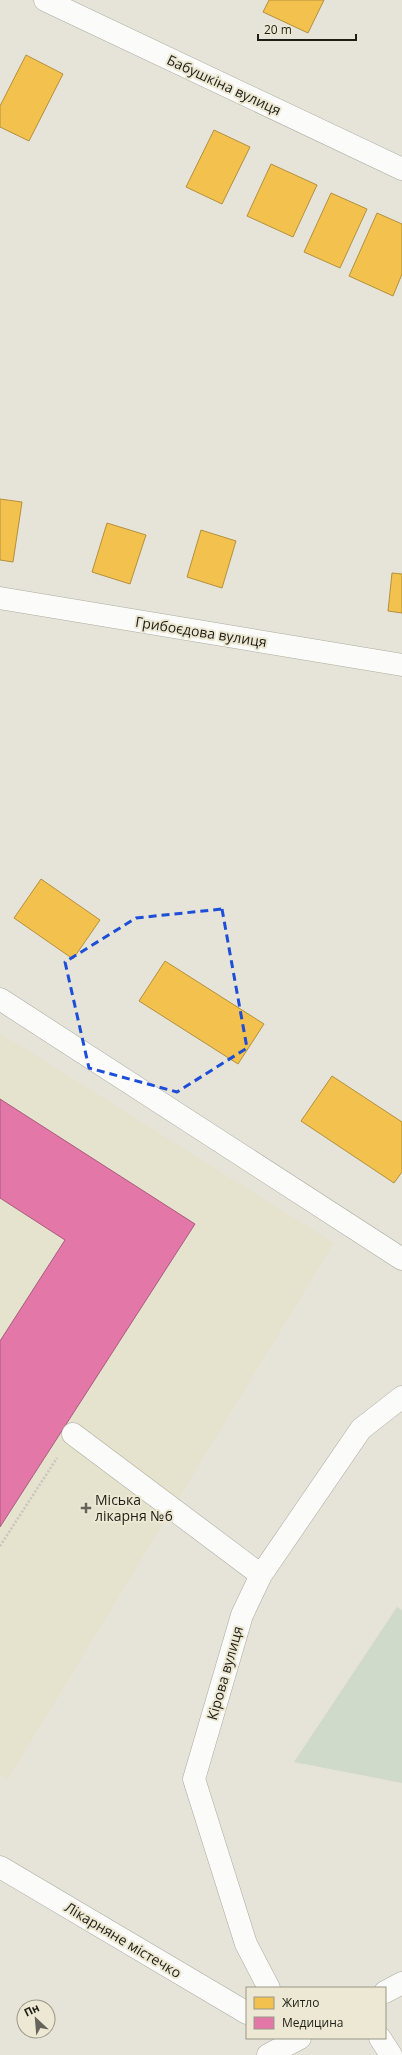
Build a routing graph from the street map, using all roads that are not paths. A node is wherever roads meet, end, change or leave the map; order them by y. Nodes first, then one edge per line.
1 (45, 0) edge
2 (402, 169) edge
3 (0, 598) edge
4 (402, 665) edge
5 (0, 999) edge
6 (402, 1259) edge
7 (402, 1397) edge
8 (73, 1434) road end
9 (260, 1575) junction
10 (0, 1867) edge
11 (402, 1983) edge
12 (268, 1987) edge
13 (386, 1991) edge
14 (246, 2012) edge
15 (295, 2039) edge
16 (381, 2039) edge
17 (268, 2055) edge
18 (392, 2055) edge

1 - 2 street, Бабушкіна вулиця
3 - 4 street, Грибоєдова вулиця
5 - 6 street
7 - 9 street, Кірова вулиця
8 - 9 street
9 - 12 street, Кірова вулиця
10 - 14 street, Лікарняне містечко
11 - 13 street
15 - 17 street
16 - 18 street

